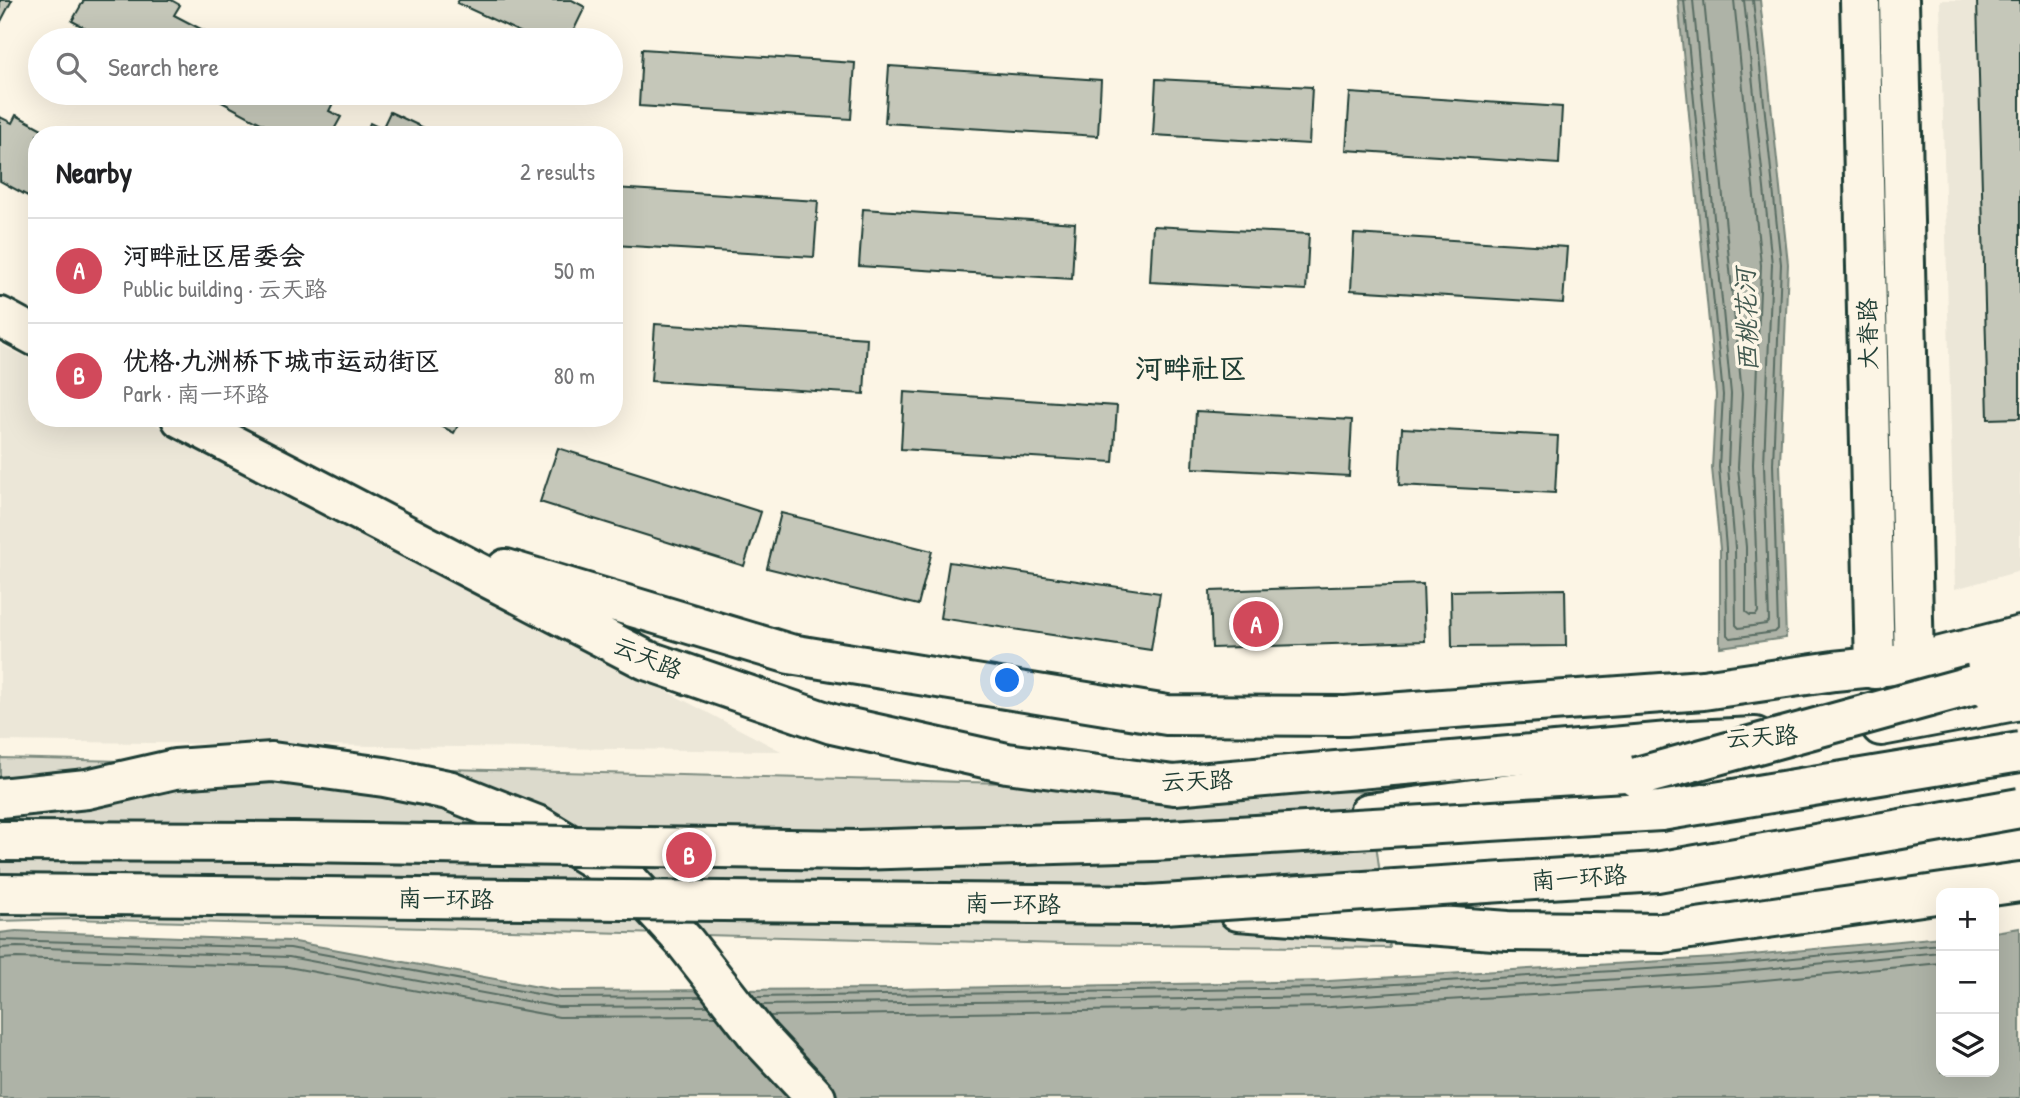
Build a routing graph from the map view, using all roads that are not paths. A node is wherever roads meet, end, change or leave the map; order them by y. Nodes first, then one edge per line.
1 (1860, 0) edge
2 (1899, 0) edge
3 (0, 317) edge
4 (28, 332) edge
5 (198, 427) edge
6 (414, 541) junction
7 (2020, 636) edge
8 (1914, 663) junction
9 (1875, 669) junction
10 (2020, 671) edge
11 (2020, 700) edge
12 (2020, 752) edge
13 (0, 798) edge
14 (2020, 808) edge
15 (0, 841) edge
16 (1153, 841) junction
17 (2020, 882) edge
18 (0, 894) edge
19 (1149, 905) junction
20 (816, 1098) edge

1 - 9 main road, 大脊路
2 - 8 main road, 大脊路
3 - 4 main road
5 - 6 main road, 云天路
6 - 9 main road, 云天路
6 - 11 main road, 云天路, bridge
7 - 8 main road, 云天路
8 - 9 main road, 云天路
10 - 16 main road, bridge
12 - 16 main road, bridge
13 - 20 main road
14 - 19 main road, 南一环路, bridge
15 - 16 main road, bridge
17 - 19 main road, bridge
18 - 19 main road, 南一环路, bridge

